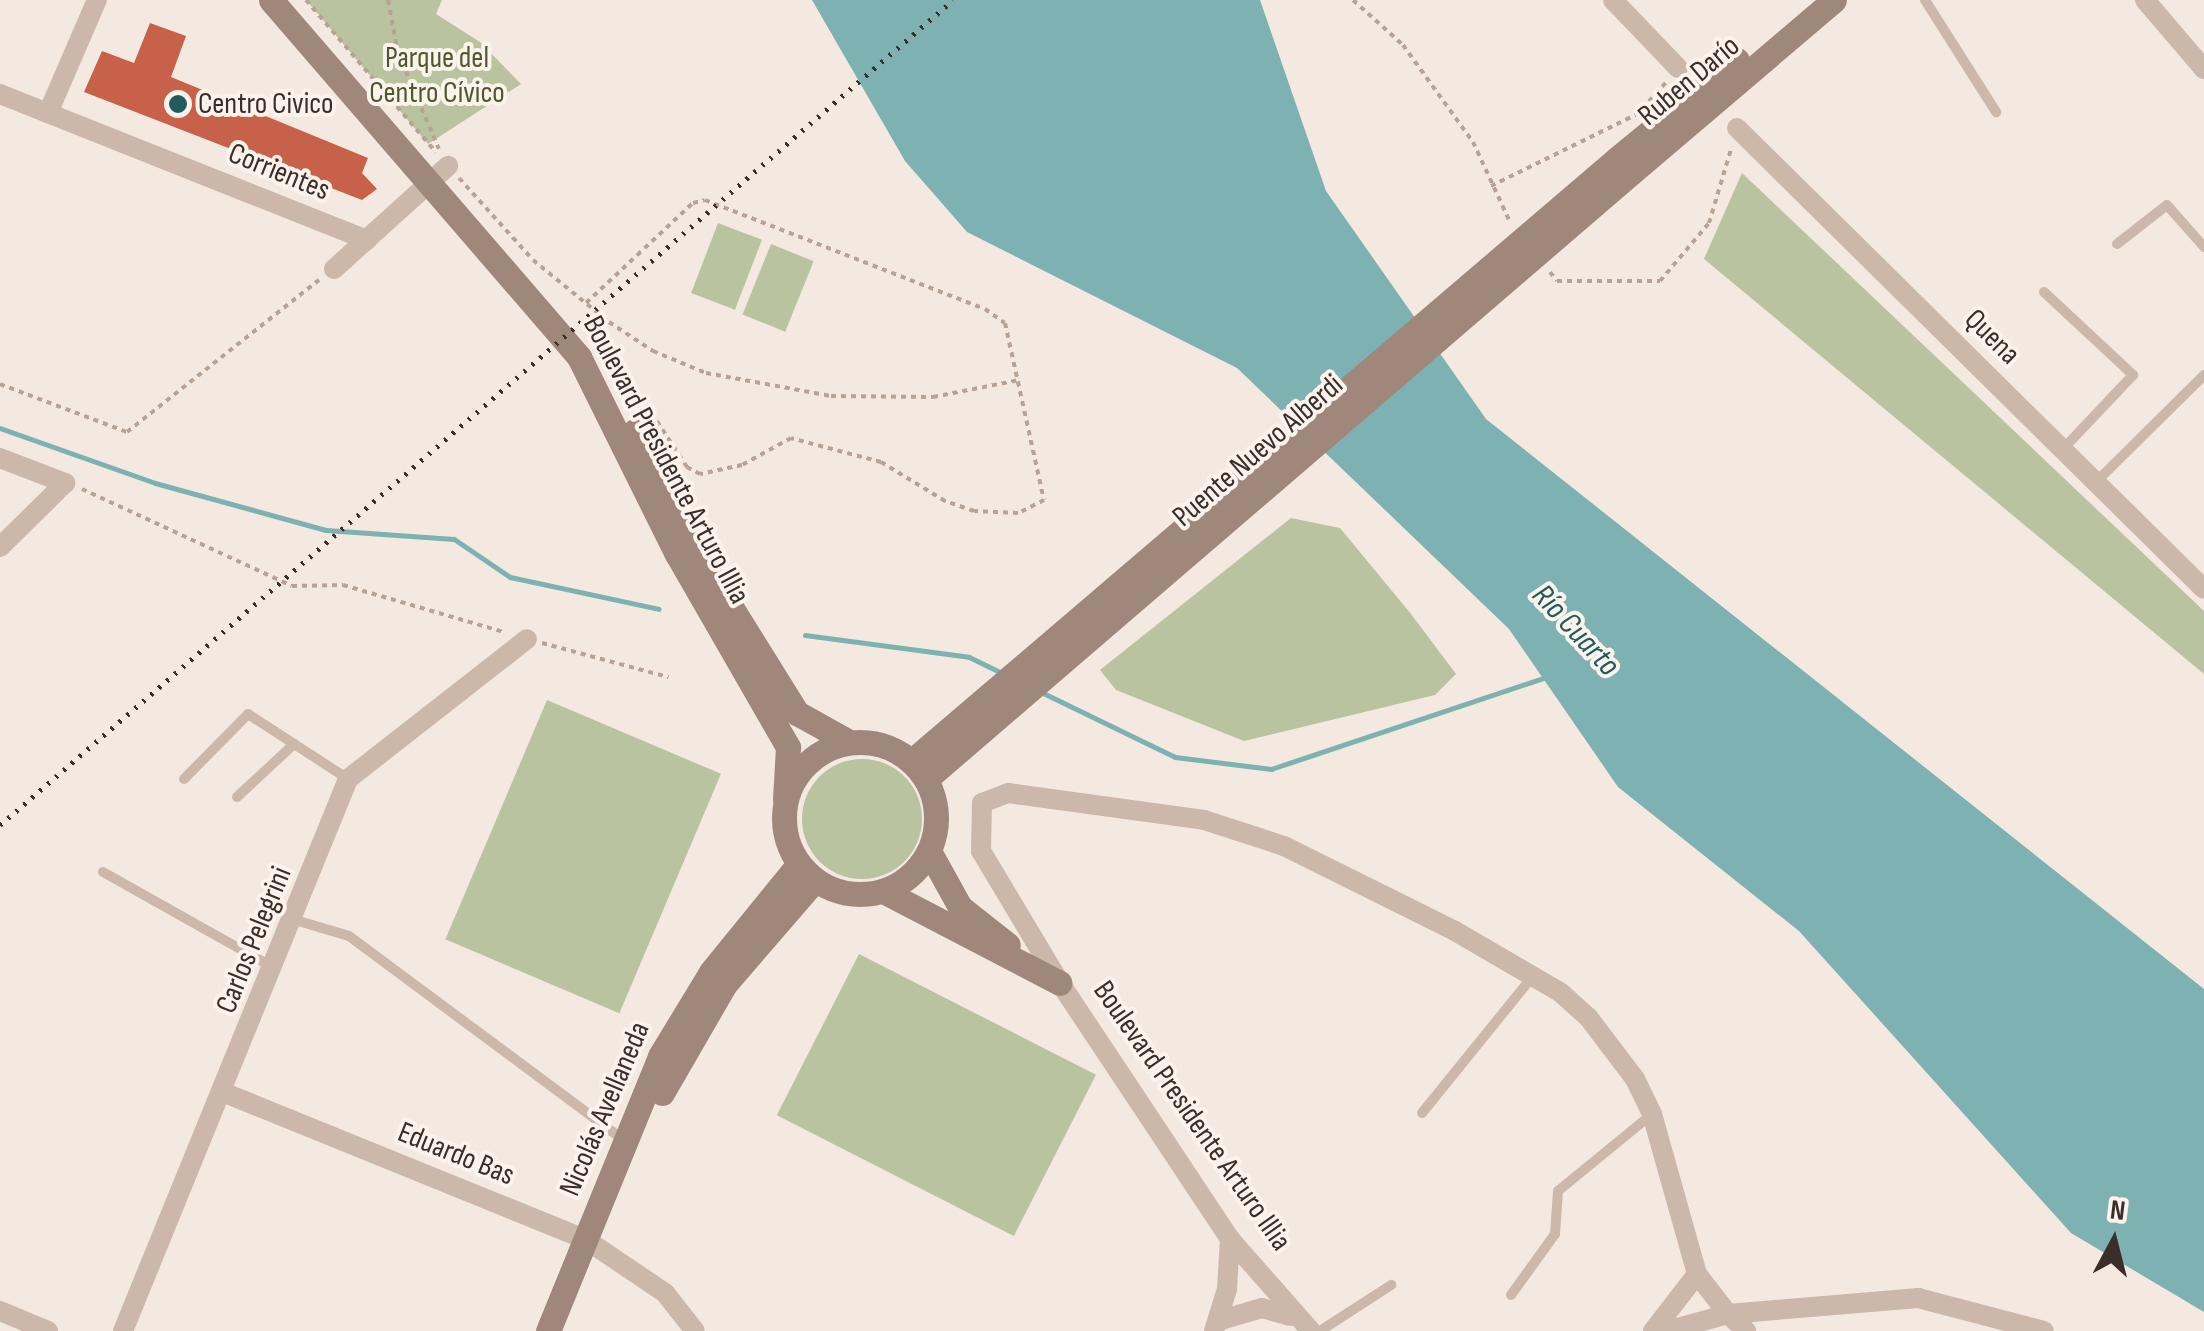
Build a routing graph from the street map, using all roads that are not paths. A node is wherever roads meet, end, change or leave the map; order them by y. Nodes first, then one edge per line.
1 (97, 0) edge
2 (271, 0) edge
3 (290, 0) edge
4 (1613, 0) edge
5 (1811, 0) edge
6 (1834, 0) edge
7 (1924, 0) edge
8 (2148, 1) edge
9 (1678, 68) road end
10 (2204, 69) edge
11 (0, 94) edge
12 (1996, 112) dead end
13 (48, 113) junction
14 (1738, 128) road end
15 (1625, 165) junction
16 (440, 176) junction
17 (368, 240) junction
18 (2117, 244) dead end
19 (2204, 247) edge
20 (334, 268) road end
21 (2044, 292) dead end
22 (2204, 375) edge
23 (2063, 450) junction
24 (0, 458) edge
25 (2096, 482) junction
26 (0, 546) edge
27 (2204, 588) edge
28 (528, 639) road end
29 (848, 742) junction
30 (294, 744) junction
31 (919, 770) junction
32 (184, 779) dead end
33 (348, 779) junction
34 (237, 797) dead end
35 (785, 799) junction
36 (929, 852) junction
37 (104, 872) dead end
38 (806, 873) junction
39 (883, 892) junction
40 (295, 920) junction
41 (275, 969) junction
42 (1533, 976) junction
43 (1060, 983) junction
44 (225, 1093) junction
45 (1422, 1113) dead end
46 (1652, 1114) junction
47 (624, 1140) junction
48 (585, 1239) junction
49 (1230, 1239) junction
50 (1698, 1274) junction
51 (1391, 1286) dead end
52 (1511, 1295) dead end
53 (0, 1311) edge
54 (1728, 1314) junction
55 (1290, 1316) dead end
56 (2008, 1323) edge
57 (1216, 1326) edge
58 (48, 1331) edge
59 (123, 1331) edge
60 (548, 1331) edge
61 (695, 1331) edge
62 (1311, 1331) edge
63 (1320, 1331) edge
64 (1653, 1331) edge
65 (1667, 1331) edge
66 (1746, 1331) edge
67 (2044, 1331) edge

1 - 13 street
2 - 16 main road, Boulevard Presidente Arturo Illia
3 - 16 main road, Boulevard Presidente Arturo Illia
4 - 9 street
5 - 15 main road, Ruben Darío
6 - 15 main road, Ruben Darío
7 - 12 lane
8 - 10 street
11 - 13 street, Corrientes
13 - 17 street, Corrientes
14 - 23 street, Quena
15 - 31 main road, Puente Nuevo Alberdi, bridge
16 - 17 street
16 - 29 main road, Boulevard Presidente Arturo Illia
16 - 35 main road, Boulevard Presidente Arturo Illia
17 - 20 street
18 - 19 lane
21 - 23 lane
22 - 25 lane
23 - 25 street, Quena
24 - 26 street
25 - 27 street, Quena
28 - 33 street
29 - 31 main road
29 - 35 main road
30 - 32 lane
30 - 33 lane
30 - 34 lane
31 - 36 main road
33 - 40 street, Carlos Pelegrini
35 - 38 main road
36 - 39 main road
36 - 43 main road
37 - 41 lane
38 - 39 main road
38 - 47 main road, Nicolás Avellaneda
38 - 48 main road, Nicolás Avellaneda
39 - 43 main road
40 - 41 street, Carlos Pelegrini
40 - 47 lane
41 - 44 street, Carlos Pelegrini
42 - 43 street, Boulevard Presidente Arturo Illia
42 - 45 lane
42 - 46 street
43 - 49 street, Boulevard Presidente Arturo Illia
44 - 48 street, Eduardo Bas
44 - 59 street, Carlos Pelegrini
46 - 50 street
46 - 52 lane
47 - 48 main road, Nicolás Avellaneda
48 - 60 main road, Nicolás Avellaneda
48 - 61 street, Eduardo Bas
49 - 57 street
49 - 62 street, Boulevard Presidente Arturo Illia
50 - 54 street
50 - 64 street
51 - 63 lane
53 - 58 street
54 - 56 street
54 - 65 street
54 - 66 street
55 - 57 street
56 - 67 street

